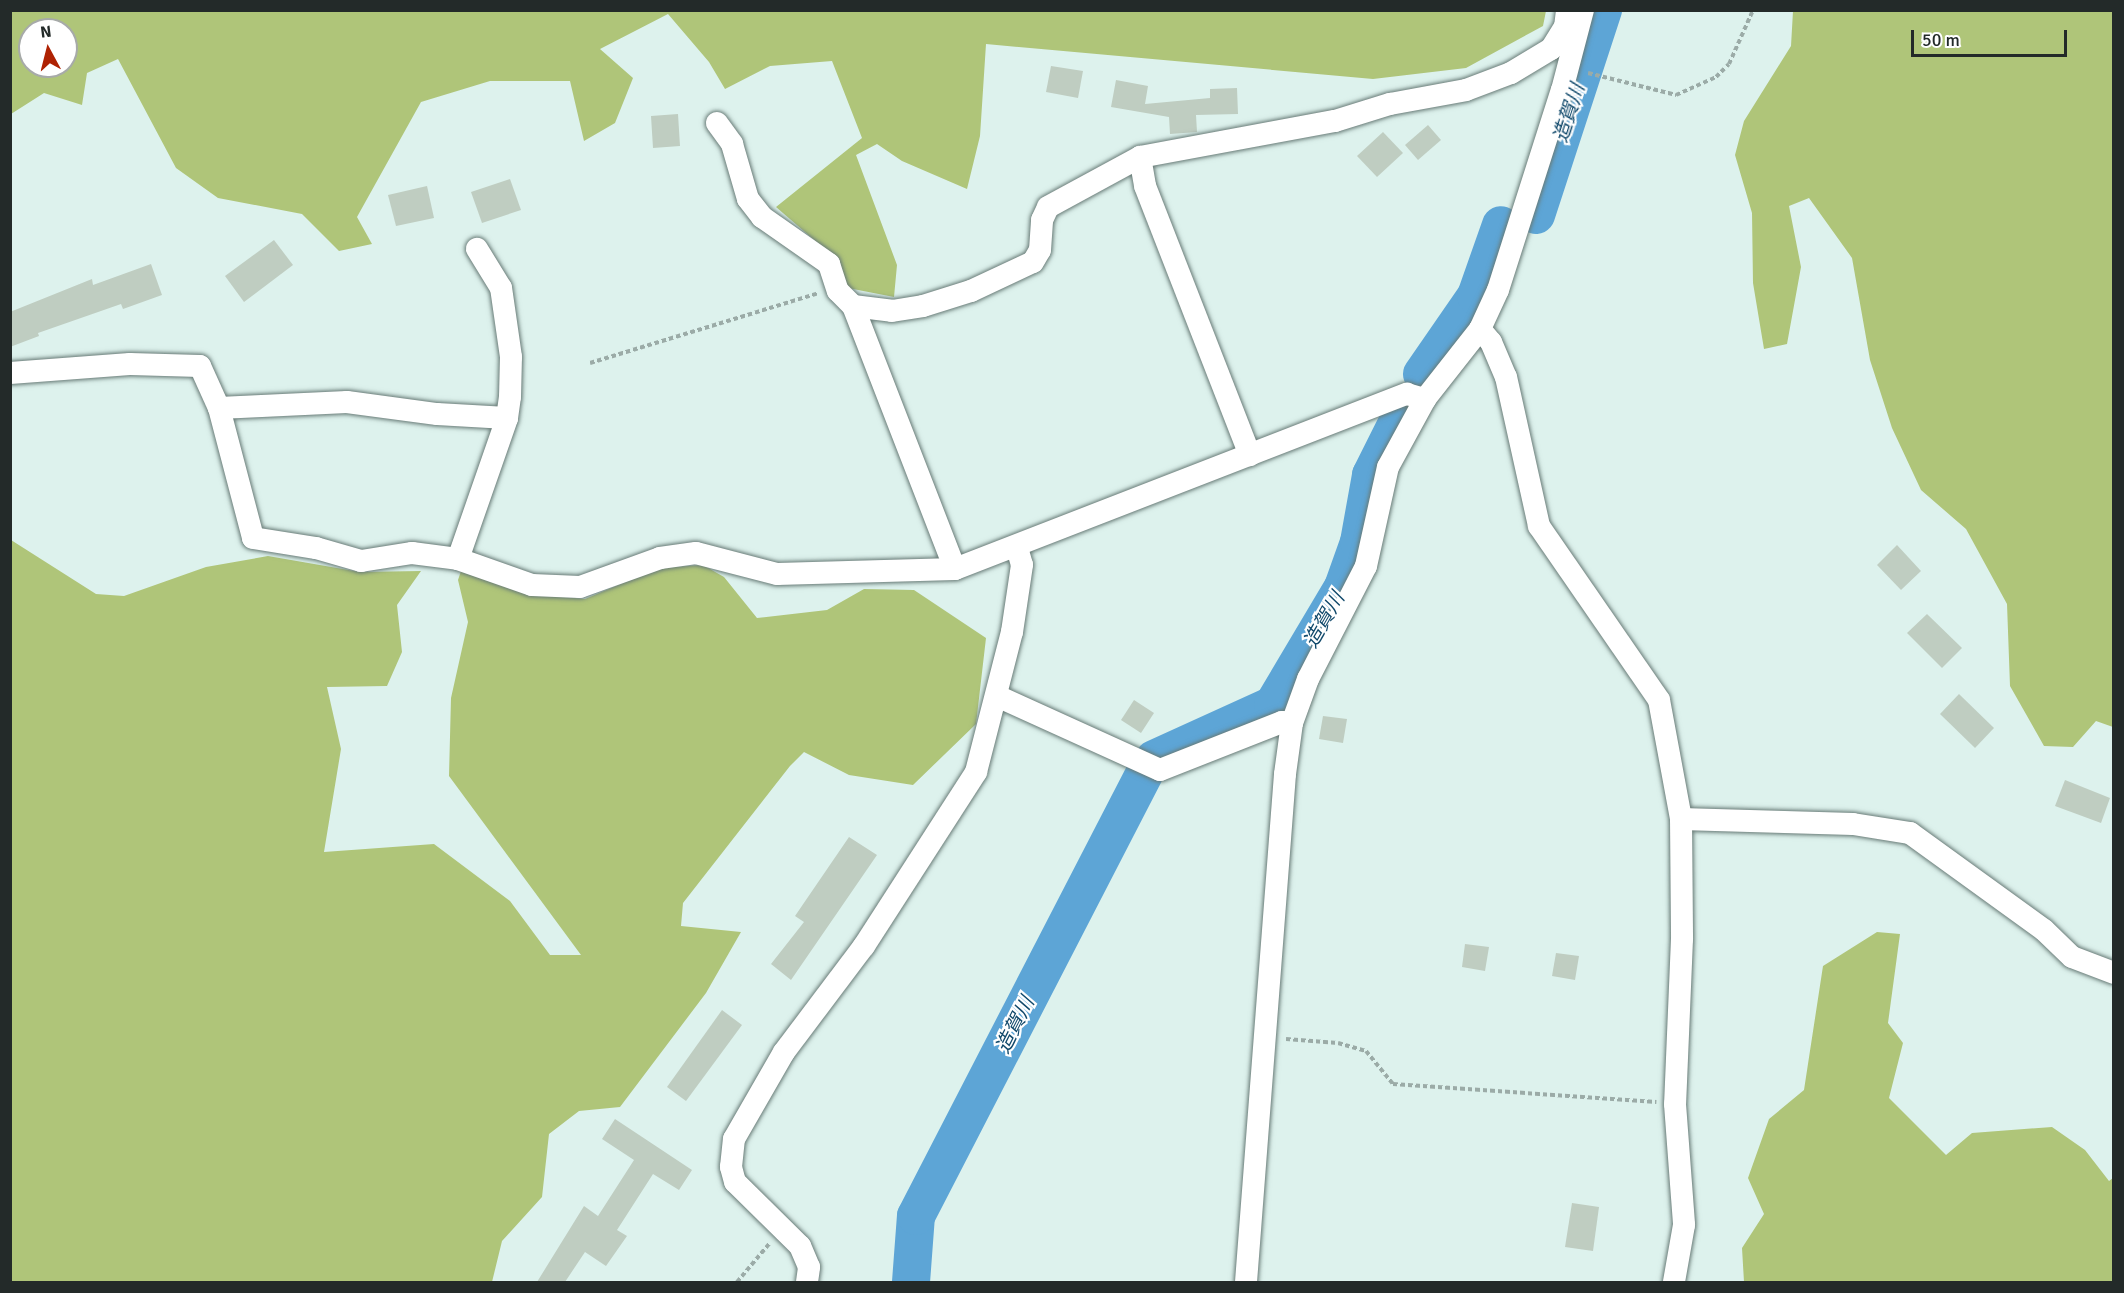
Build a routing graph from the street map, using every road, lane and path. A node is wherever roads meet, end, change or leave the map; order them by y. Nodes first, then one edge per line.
1 (1567, 10) edge
2 (1583, 10) edge
3 (1754, 10) edge
4 (1595, 75) dead end
5 (717, 123) dead end
6 (1140, 157) junction
7 (477, 249) dead end
8 (845, 298) junction
9 (1480, 329) junction
10 (590, 363) dead end
11 (10, 373) edge
12 (1425, 399) junction
13 (219, 408) junction
14 (507, 418) junction
15 (1250, 455) junction
16 (1017, 548) junction
17 (458, 559) junction
18 (955, 569) junction
19 (997, 696) junction
20 (1292, 723) junction
21 (1681, 819) junction
22 (2114, 973) edge
23 (1265, 1037) junction
24 (1675, 1104) junction
25 (784, 1226) junction
26 (737, 1282) edge
27 (807, 1282) edge
28 (1246, 1282) edge
29 (1674, 1282) edge

1 - 6 street
2 - 9 street
3 - 4 path
5 - 8 street
6 - 8 street
6 - 15 street
7 - 14 street
8 - 10 path
8 - 18 street
9 - 12 street
9 - 21 street
11 - 13 street
12 - 15 street
12 - 20 street
13 - 14 street
13 - 17 street
14 - 17 street
15 - 16 street
16 - 18 street
16 - 19 street
17 - 18 street
19 - 20 street
19 - 25 street
20 - 23 street
21 - 22 street
21 - 24 street
23 - 24 path
23 - 28 street
24 - 29 street
25 - 26 path
25 - 27 street

